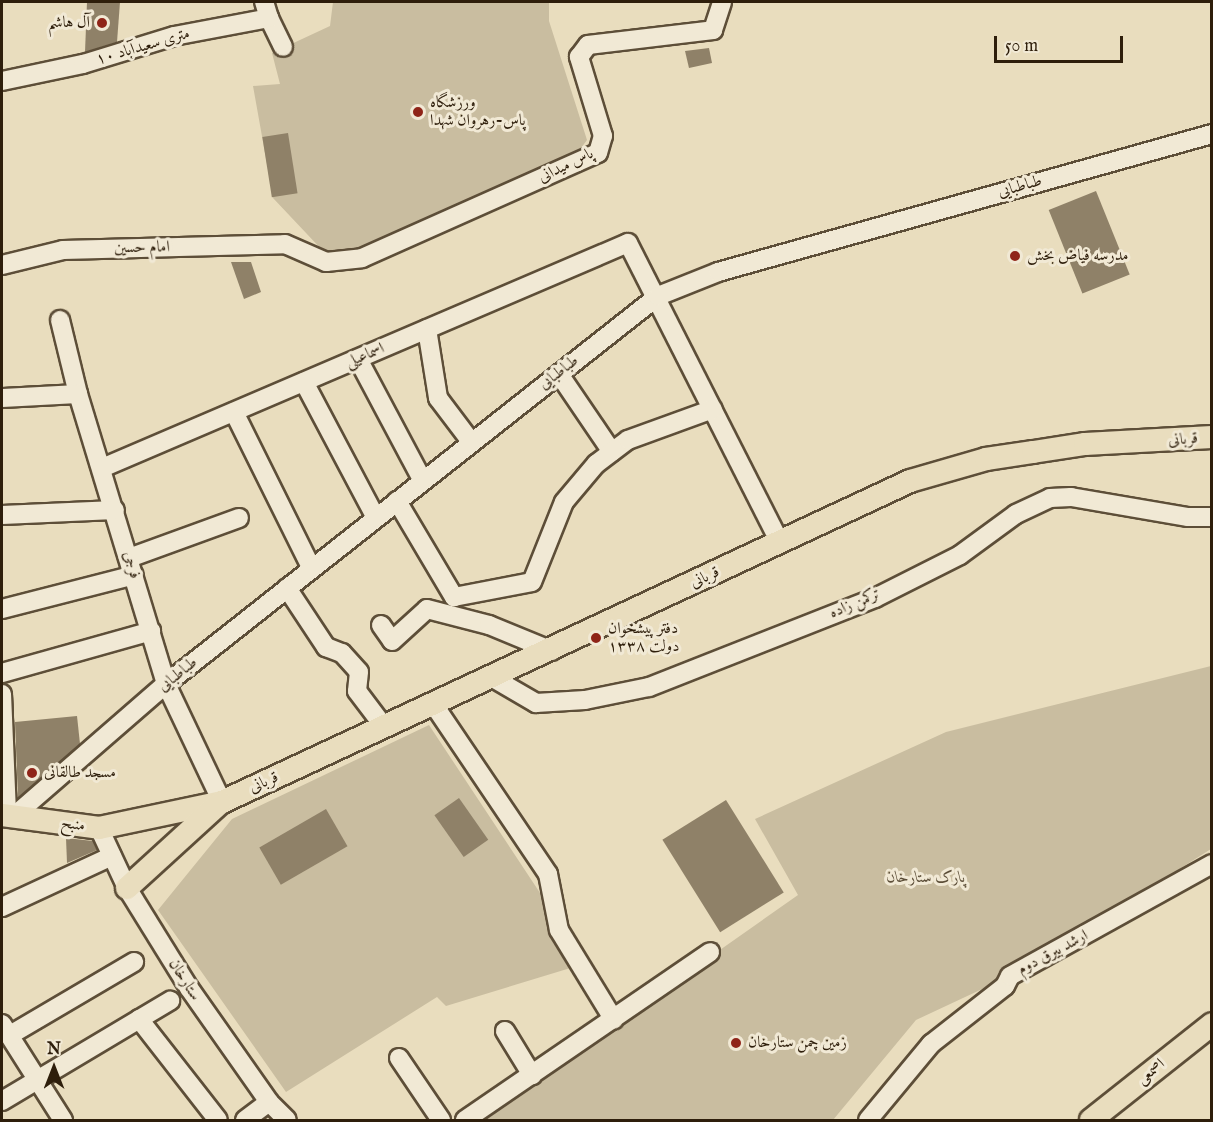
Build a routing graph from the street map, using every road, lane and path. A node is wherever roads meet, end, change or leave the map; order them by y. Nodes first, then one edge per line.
1 (722, 2) edge
2 (266, 10) edge
3 (283, 47) dead end
4 (2, 81) edge
5 (1212, 134) edge
6 (285, 244) joint
7 (2, 265) edge
8 (658, 296) junction
9 (60, 320) dead end
10 (427, 330) junction
11 (358, 359) junction
12 (559, 374) junction
13 (304, 382) junction
14 (78, 394) junction
15 (2, 398) edge
16 (713, 409) junction
17 (234, 412) junction
18 (1212, 436) edge
19 (472, 443) junction
20 (612, 452) junction
21 (102, 468) junction
22 (423, 481) junction
23 (397, 501) junction
24 (115, 510) junction
25 (2, 515) edge
26 (1212, 517) edge
27 (239, 518) dead end
28 (376, 518) junction
29 (780, 543) junction
30 (132, 567) junction
31 (312, 568) junction
32 (287, 588) junction
33 (2, 609) edge
34 (381, 625) dead end
35 (151, 631) junction
36 (552, 651) junction
37 (2, 673) edge
38 (493, 678) junction
39 (166, 684) junction
40 (2, 694) edge
41 (434, 705) junction
42 (385, 728) junction
43 (222, 802) junction
44 (7, 816) edge
45 (99, 828) junction
46 (112, 856) junction
47 (1212, 864) edge
48 (126, 888) junction
49 (2, 907) edge
50 (710, 952) dead end
51 (134, 962) dead end
52 (170, 1001) dead end
53 (139, 1019) junction
54 (614, 1020) junction
55 (1212, 1024) edge
56 (6, 1029) edge
57 (505, 1031) dead end
58 (399, 1058) dead end
59 (532, 1075) junction
60 (34, 1079) junction
61 (2, 1101) edge
62 (269, 1102) junction
63 (63, 1120) edge
64 (218, 1120) edge
65 (244, 1120) edge
66 (287, 1120) edge
67 (441, 1120) edge
68 (465, 1120) edge
69 (868, 1120) edge
70 (1091, 1120) edge

1 - 6 street, پاس میدانی
2 - 3 street
2 - 4 street, ۱۰ متری سعیدآباد
5 - 8 street, طباطبایی
6 - 7 street, امام حسین
8 - 10 street, اسماعیلی
8 - 12 street, طباطبایی
8 - 16 street
9 - 14 street, فرجی
10 - 11 street, اسماعیلی
10 - 19 street
11 - 13 street, اسماعیلی
11 - 22 street
12 - 19 street, طباطبایی
12 - 20 street
13 - 17 street, اسماعیلی
13 - 28 street
14 - 15 street
14 - 21 street, فرجی
16 - 20 street
16 - 29 street
17 - 21 street, اسماعیلی
17 - 31 street
18 - 29 main road, قربانی
19 - 22 street, طباطبایی
20 - 23 street
21 - 24 street, فرجی
22 - 23 street, طباطبایی
23 - 28 street, طباطبایی
24 - 25 street
24 - 30 street, فرجی
26 - 38 street, ترکمن زاده
27 - 30 street
28 - 31 street, طباطبایی
29 - 36 main road, قربانی
30 - 33 street
30 - 35 street, فرجی
31 - 32 street, طباطبایی
32 - 39 street, طباطبایی
32 - 42 street
34 - 36 street
35 - 37 street
35 - 39 street, فرجی
36 - 38 main road, قربانی
38 - 41 main road, قربانی
39 - 43 street, فرجی
39 - 44 street, طباطبایی
40 - 44 street
41 - 42 main road, قربانی
41 - 54 street
42 - 43 main road, قربانی
43 - 45 main road, منبح
43 - 48 main road
44 - 45 main road, منبح
45 - 46 street, ستارخان
46 - 48 street, ستارخان
46 - 49 street
47 - 69 street, ارشد بیرق دوم
48 - 62 street, ستارخان
50 - 54 street
51 - 56 street
52 - 53 street
53 - 60 street
53 - 64 street
54 - 59 street
55 - 70 main road, اصمعی
56 - 60 street
57 - 59 street
58 - 67 street
59 - 68 street
60 - 61 street
60 - 63 street
62 - 65 street
62 - 66 street, ستارخان

